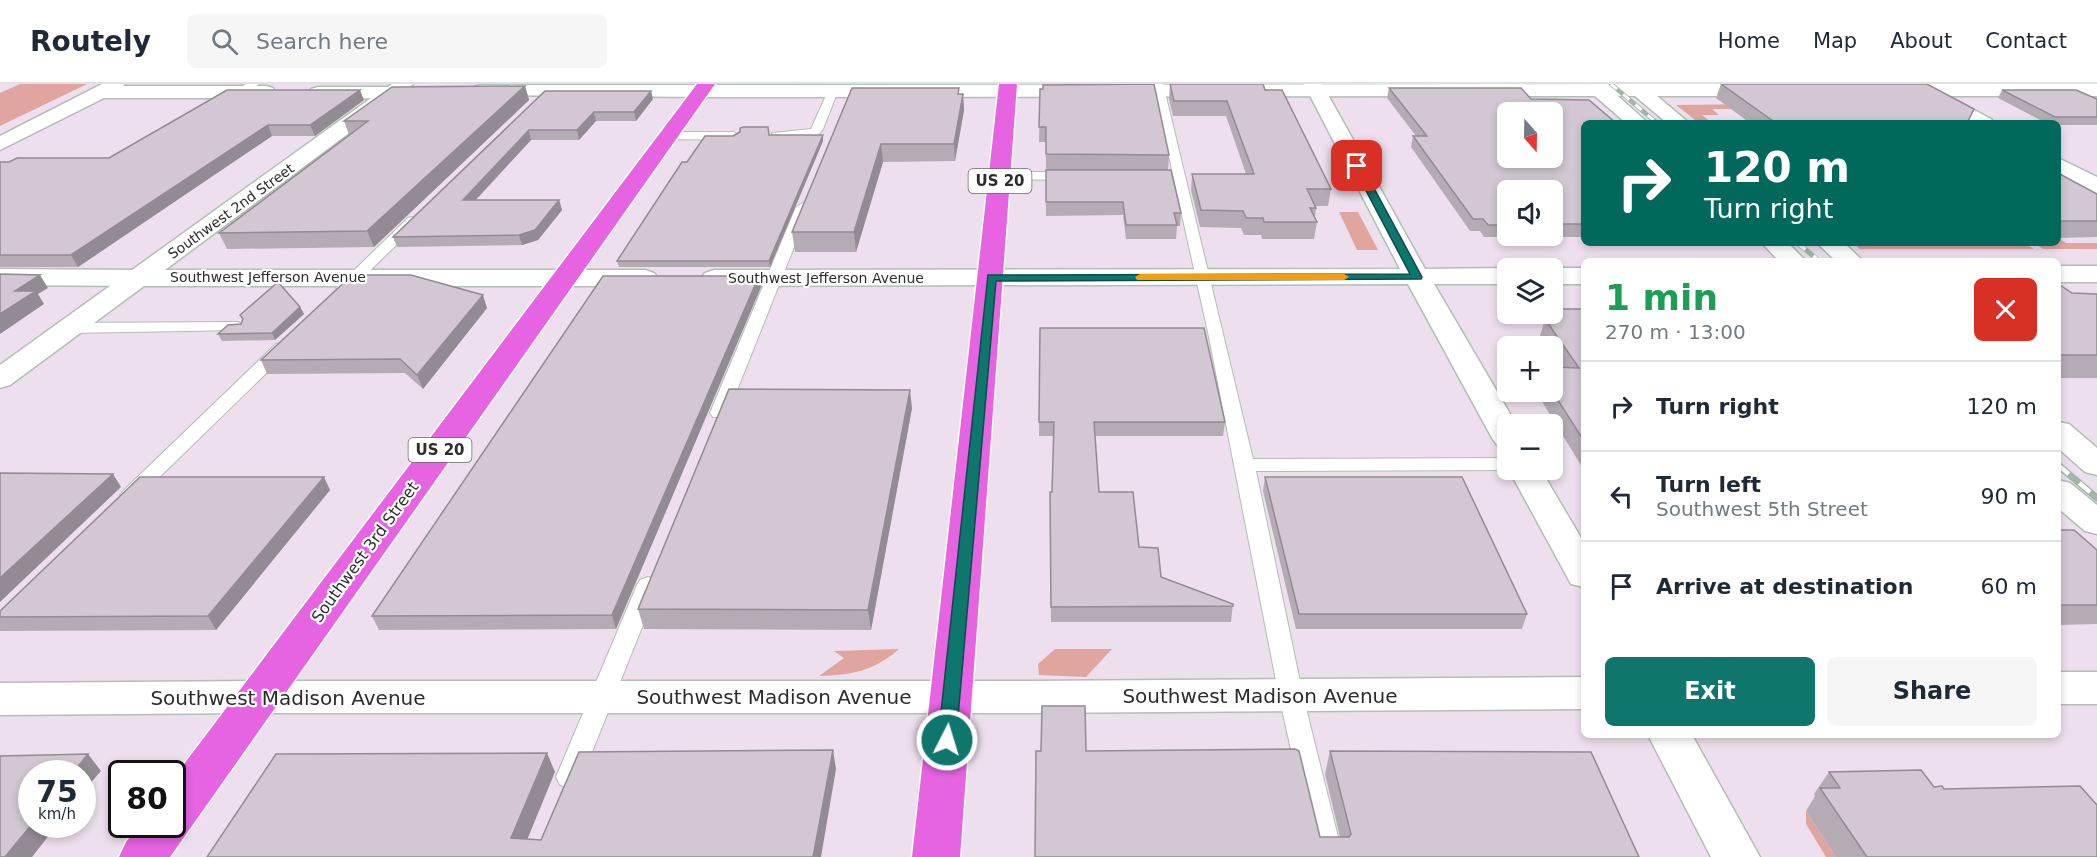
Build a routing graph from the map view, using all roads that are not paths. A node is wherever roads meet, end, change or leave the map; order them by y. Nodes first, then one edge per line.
1 (704, 87) edge
2 (1008, 87) edge
3 (1159, 87) edge
4 (1315, 87) edge
5 (1460, 87) edge
6 (1597, 87) edge
7 (1636, 87) edge
8 (1918, 87) edge
9 (108, 88) edge
10 (247, 88) edge
11 (1768, 88) edge
12 (404, 89) edge
13 (1876, 90) edge
14 (464, 92) edge
15 (547, 93) edge
16 (844, 95) junction
17 (2096, 96) edge
18 (1635, 120) edge
19 (1675, 120) edge
20 (1978, 120) edge
21 (668, 136) junction
22 (734, 136) edge
23 (776, 136) edge
24 (0, 144) edge
25 (2061, 166) edge
26 (1000, 176) junction
27 (1086, 177) edge
28 (2097, 186) edge
29 (811, 189) edge
30 (420, 214) edge
31 (1777, 246) edge
32 (1833, 246) edge
33 (1791, 258) edge
34 (1847, 258) edge
35 (2097, 274) edge
36 (1497, 276) edge
37 (1563, 276) edge
38 (1581, 276) edge
39 (0, 277) edge
40 (355, 277) junction
41 (774, 277) junction
42 (1204, 277) junction
43 (1417, 277) junction
44 (140, 278) junction
45 (566, 278) junction
46 (991, 278) junction
47 (2061, 282) edge
48 (333, 300) edge
49 (237, 327) edge
50 (70, 328) junction
51 (296, 335) edge
52 (0, 379) edge
53 (1497, 419) edge
54 (713, 428) edge
55 (2061, 434) edge
56 (1497, 464) edge
57 (1245, 465) junction
58 (2097, 465) edge
59 (1531, 480) edge
60 (2061, 493) edge
61 (120, 504) edge
62 (2097, 523) edge
63 (658, 561) edge
64 (1581, 570) edge
65 (2061, 688) edge
66 (2097, 688) edge
67 (1581, 693) edge
68 (1290, 696) junction
69 (260, 697) junction
70 (601, 697) junction
71 (950, 697) junction
72 (0, 699) edge
73 (1672, 738) edge
74 (562, 795) edge
75 (186, 797) edge
76 (157, 838) edge
77 (143, 857) edge
78 (936, 857) edge
79 (1329, 857) edge
80 (1736, 857) edge

1 - 15 street
1 - 16 street
1 - 21 highway, Southwest 3rd Street / US 20
2 - 3 street
2 - 16 street
2 - 26 highway, US 20
3 - 4 street
3 - 42 lane
4 - 5 street
4 - 43 street
5 - 6 street
6 - 7 street
6 - 18 street
7 - 11 street
7 - 19 street
8 - 13 street
8 - 17 street
8 - 20 street
9 - 10 street
9 - 24 street
10 - 12 street
12 - 44 street, Southwest 2nd Street
14 - 15 street
16 - 23 lane
21 - 22 lane
21 - 45 highway, Southwest 3rd Street / US 20
25 - 28 street
26 - 27 lane
26 - 46 highway, US 20
29 - 41 lane
30 - 40 lane
31 - 33 street
32 - 34 street
35 - 47 street
36 - 43 street, Southwest Jefferson Avenue
37 - 38 street
39 - 44 street, Southwest Jefferson Avenue
40 - 44 street, Southwest Jefferson Avenue
40 - 45 street, Southwest Jefferson Avenue
40 - 48 lane
41 - 45 street, Southwest Jefferson Avenue
41 - 46 street, Southwest Jefferson Avenue
41 - 54 lane
42 - 43 street, Southwest Jefferson Avenue
42 - 46 street, Southwest Jefferson Avenue
42 - 57 lane
43 - 53 street
44 - 50 street, Southwest 2nd Street
45 - 69 highway, Southwest 3rd Street / US 20
46 - 71 highway, US 20
49 - 50 lane
50 - 52 street, Southwest 2nd Street
51 - 61 lane
55 - 58 street
56 - 57 lane
57 - 68 lane
59 - 64 street
60 - 62 street
63 - 70 lane
65 - 66 street
67 - 68 street, Southwest Madison Avenue
68 - 71 street, Southwest Madison Avenue
68 - 79 lane
69 - 70 street, Southwest Madison Avenue
69 - 72 street, Southwest Madison Avenue
69 - 75 highway, Southwest 3rd Street / US 20
70 - 71 street, Southwest Madison Avenue
70 - 74 lane
71 - 78 highway, US 20
73 - 80 street
76 - 77 highway

